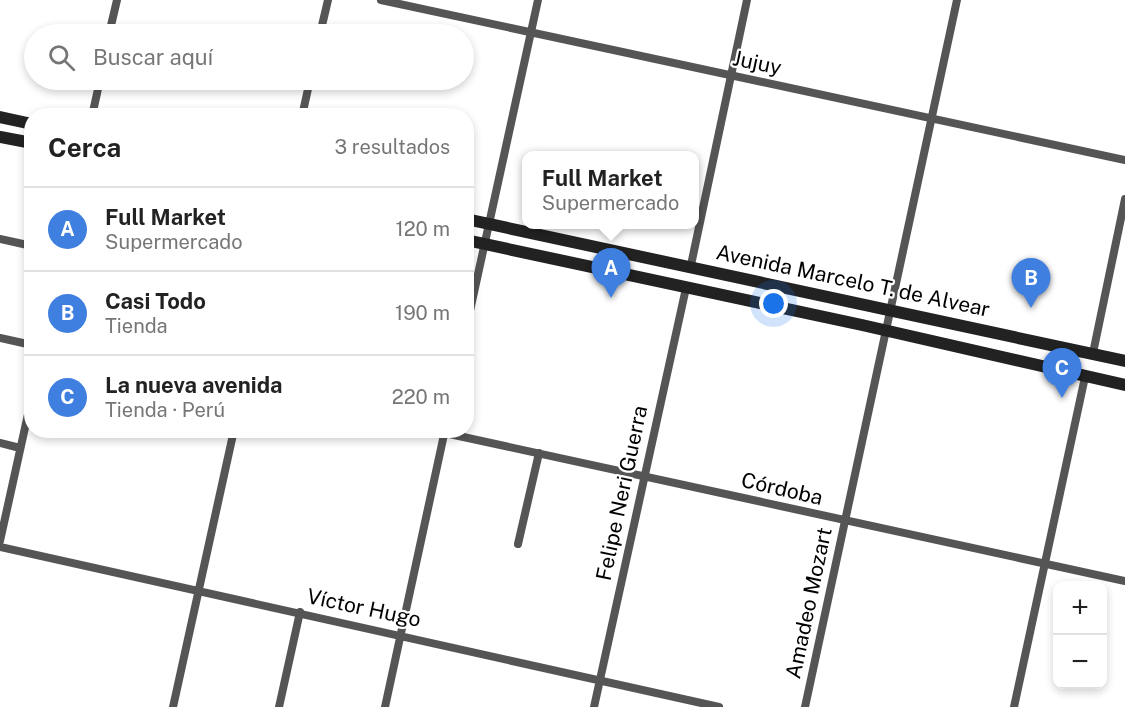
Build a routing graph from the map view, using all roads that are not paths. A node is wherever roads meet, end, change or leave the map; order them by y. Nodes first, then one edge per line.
1 (117, 0) edge
2 (328, 0) edge
3 (381, 0) edge
4 (538, 0) edge
5 (747, 0) edge
6 (957, 0) edge
7 (111, 24) edge
8 (322, 24) edge
9 (531, 32) junction
10 (732, 76) junction
11 (98, 90) edge
12 (308, 90) edge
13 (94, 108) edge
14 (304, 108) edge
15 (0, 117) edge
16 (931, 118) junction
17 (24, 122) edge
18 (0, 136) edge
19 (24, 142) edge
20 (1125, 160) edge
21 (1125, 199) edge
22 (474, 221) edge
23 (489, 224) junction
24 (699, 229) edge
25 (699, 229) edge
26 (0, 239) edge
27 (474, 242) edge
28 (24, 244) edge
29 (485, 244) junction
30 (691, 266) junction
31 (686, 288) junction
32 (474, 293) edge
33 (891, 308) junction
34 (887, 330) junction
35 (0, 338) edge
36 (24, 343) edge
37 (1093, 353) junction
38 (1125, 361) edge
39 (1085, 376) junction
40 (1125, 385) edge
41 (24, 430) edge
42 (232, 438) edge
43 (443, 438) edge
44 (471, 438) edge
45 (0, 443) edge
46 (20, 447) junction
47 (538, 453) junction
48 (645, 476) junction
49 (845, 522) junction
50 (0, 541) edge
51 (518, 544) dead end
52 (0, 547) edge
53 (1045, 564) junction
54 (1125, 581) edge
55 (198, 590) junction
56 (300, 612) junction
57 (401, 634) junction
58 (600, 680) junction
59 (173, 707) edge
60 (279, 707) edge
61 (385, 707) edge
62 (594, 707) edge
63 (719, 707) edge
64 (804, 707) edge
65 (1014, 707) edge

1 - 7 street
2 - 8 street
3 - 9 street, Jujuy
4 - 9 street
5 - 10 street
6 - 16 street, Amadeo Mozart
9 - 10 street, Jujuy
9 - 23 street
10 - 16 street, Jujuy
10 - 25 street
11 - 13 street
12 - 14 street
15 - 17 main road
16 - 20 street, Jujuy
16 - 33 street, Amadeo Mozart
18 - 19 main road
21 - 37 street
22 - 23 main road, Avenida Marcelo T. de Alvear
23 - 29 street
23 - 30 main road, Avenida Marcelo T. de Alvear
24 - 30 street
26 - 28 street
27 - 29 main road, Avenida Marcelo T. de Alvear
29 - 31 main road, Avenida Marcelo T. de Alvear
29 - 32 street
30 - 33 main road, Avenida Marcelo T. de Alvear
31 - 34 main road, Avenida Marcelo T. de Alvear
31 - 48 street, Felipe Neri Guerra
33 - 34 street, Amadeo Mozart
33 - 37 main road, Avenida Marcelo T. de Alvear
34 - 39 main road, Avenida Marcelo T. de Alvear
34 - 49 street, Amadeo Mozart
35 - 36 street
37 - 38 main road, Avenida Marcelo T. de Alvear
39 - 40 main road, Avenida Marcelo T. de Alvear
39 - 53 street
41 - 46 street
42 - 55 street
43 - 57 street
44 - 47 street, Córdoba
45 - 46 street
46 - 50 street
47 - 48 street, Córdoba
47 - 51 street
48 - 49 street, Córdoba
48 - 58 street, Felipe Neri Guerra
49 - 53 street, Córdoba
49 - 64 street, Amadeo Mozart
52 - 55 street, Víctor Hugo
53 - 54 street, Córdoba
53 - 65 street
55 - 56 street, Víctor Hugo
55 - 59 street
56 - 57 street, Víctor Hugo
56 - 60 street
57 - 58 street, Víctor Hugo
57 - 61 street
58 - 62 street, Felipe Neri Guerra
58 - 63 street, Víctor Hugo

